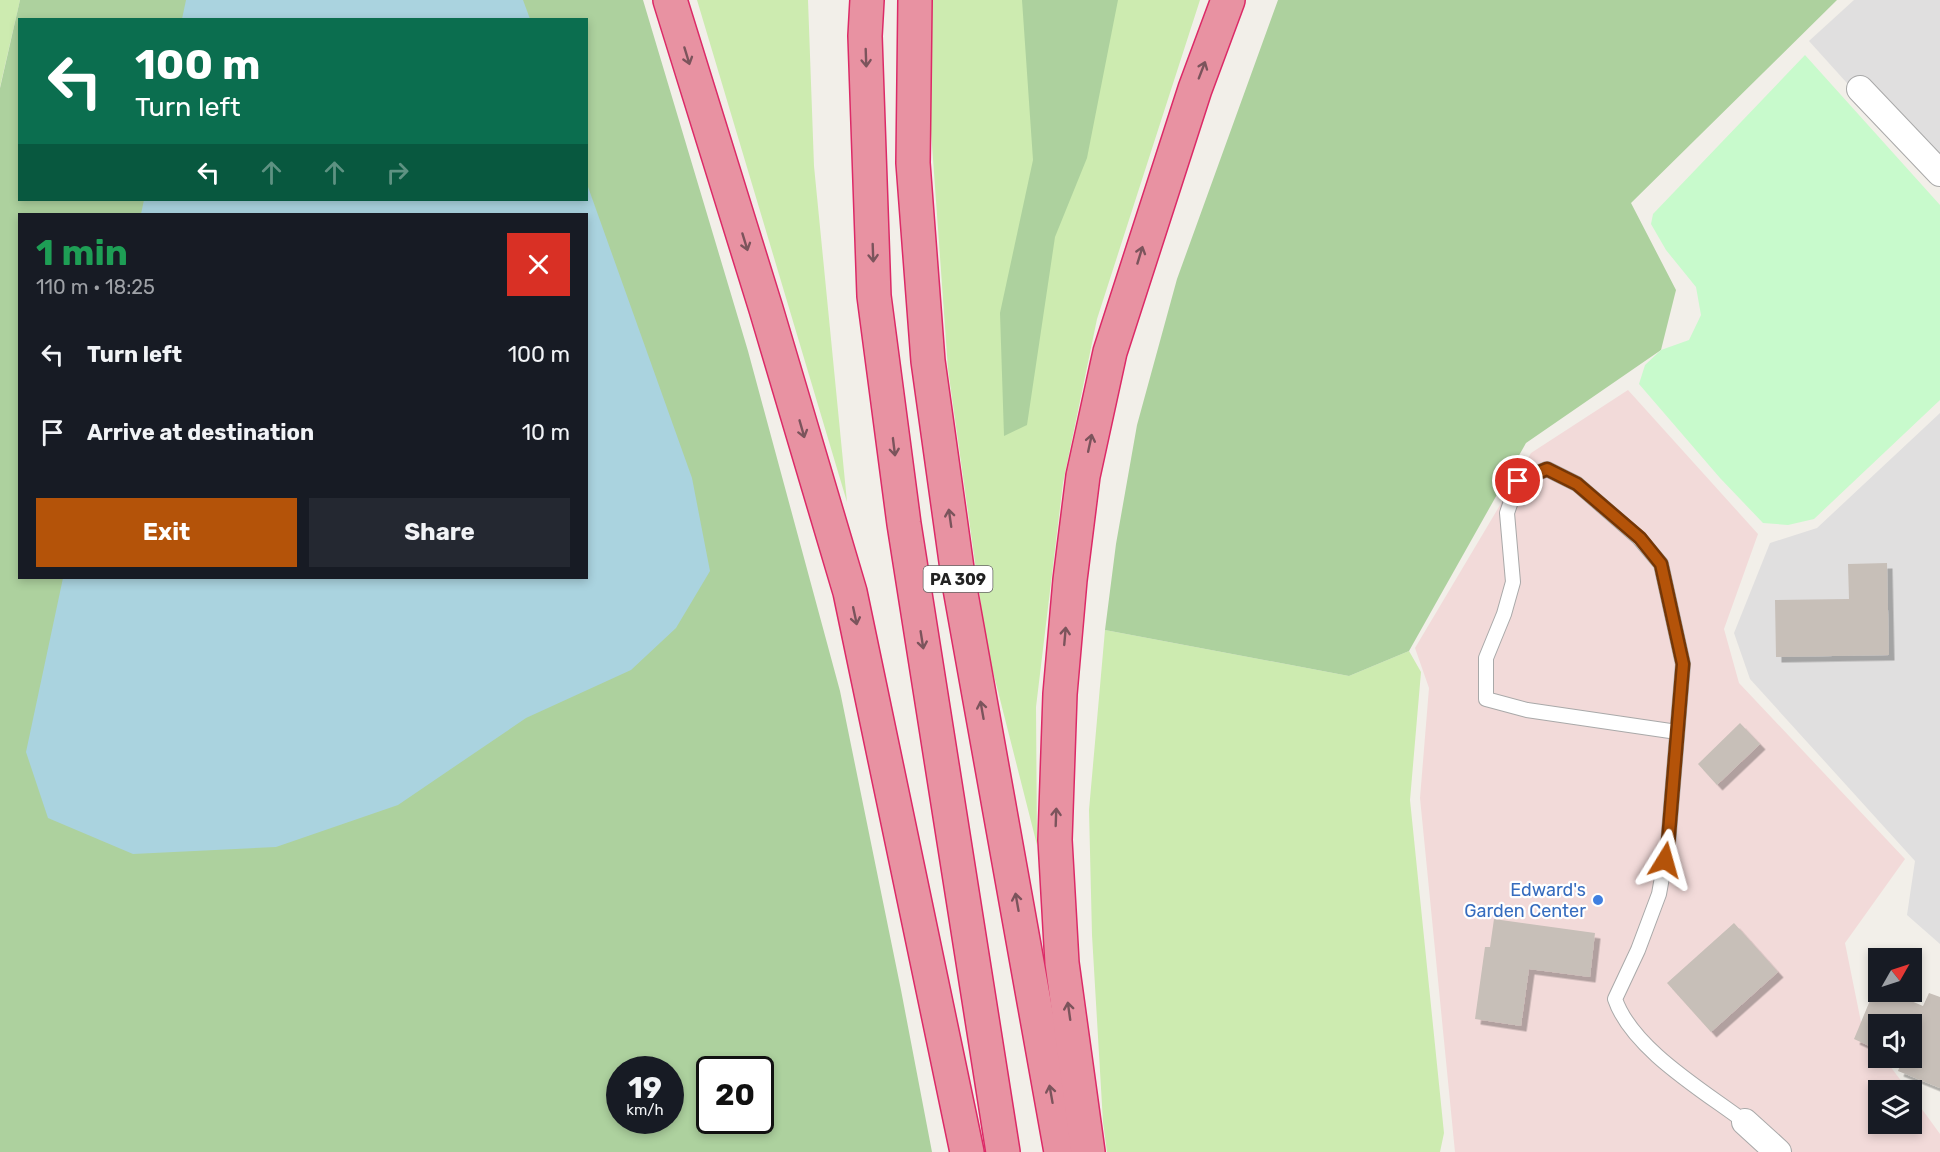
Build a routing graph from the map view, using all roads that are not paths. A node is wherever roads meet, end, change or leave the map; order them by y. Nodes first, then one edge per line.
1 (670, 0) edge
2 (867, 0) edge
3 (915, 0) edge
4 (1228, 0) edge
5 (1860, 89) dead end
6 (1940, 173) edge
7 (1677, 732) junction
8 (1745, 1122) joint
9 (967, 1152) edge
10 (1003, 1152) edge
11 (1061, 1152) edge
12 (1088, 1152) edge
13 (1779, 1152) edge

1 -> 9 highway
2 -> 10 highway, PA 309
11 -> 3 highway, PA 309
12 -> 4 highway
5 - 6 street
7 - 7 lane
7 - 8 lane
8 - 13 street

